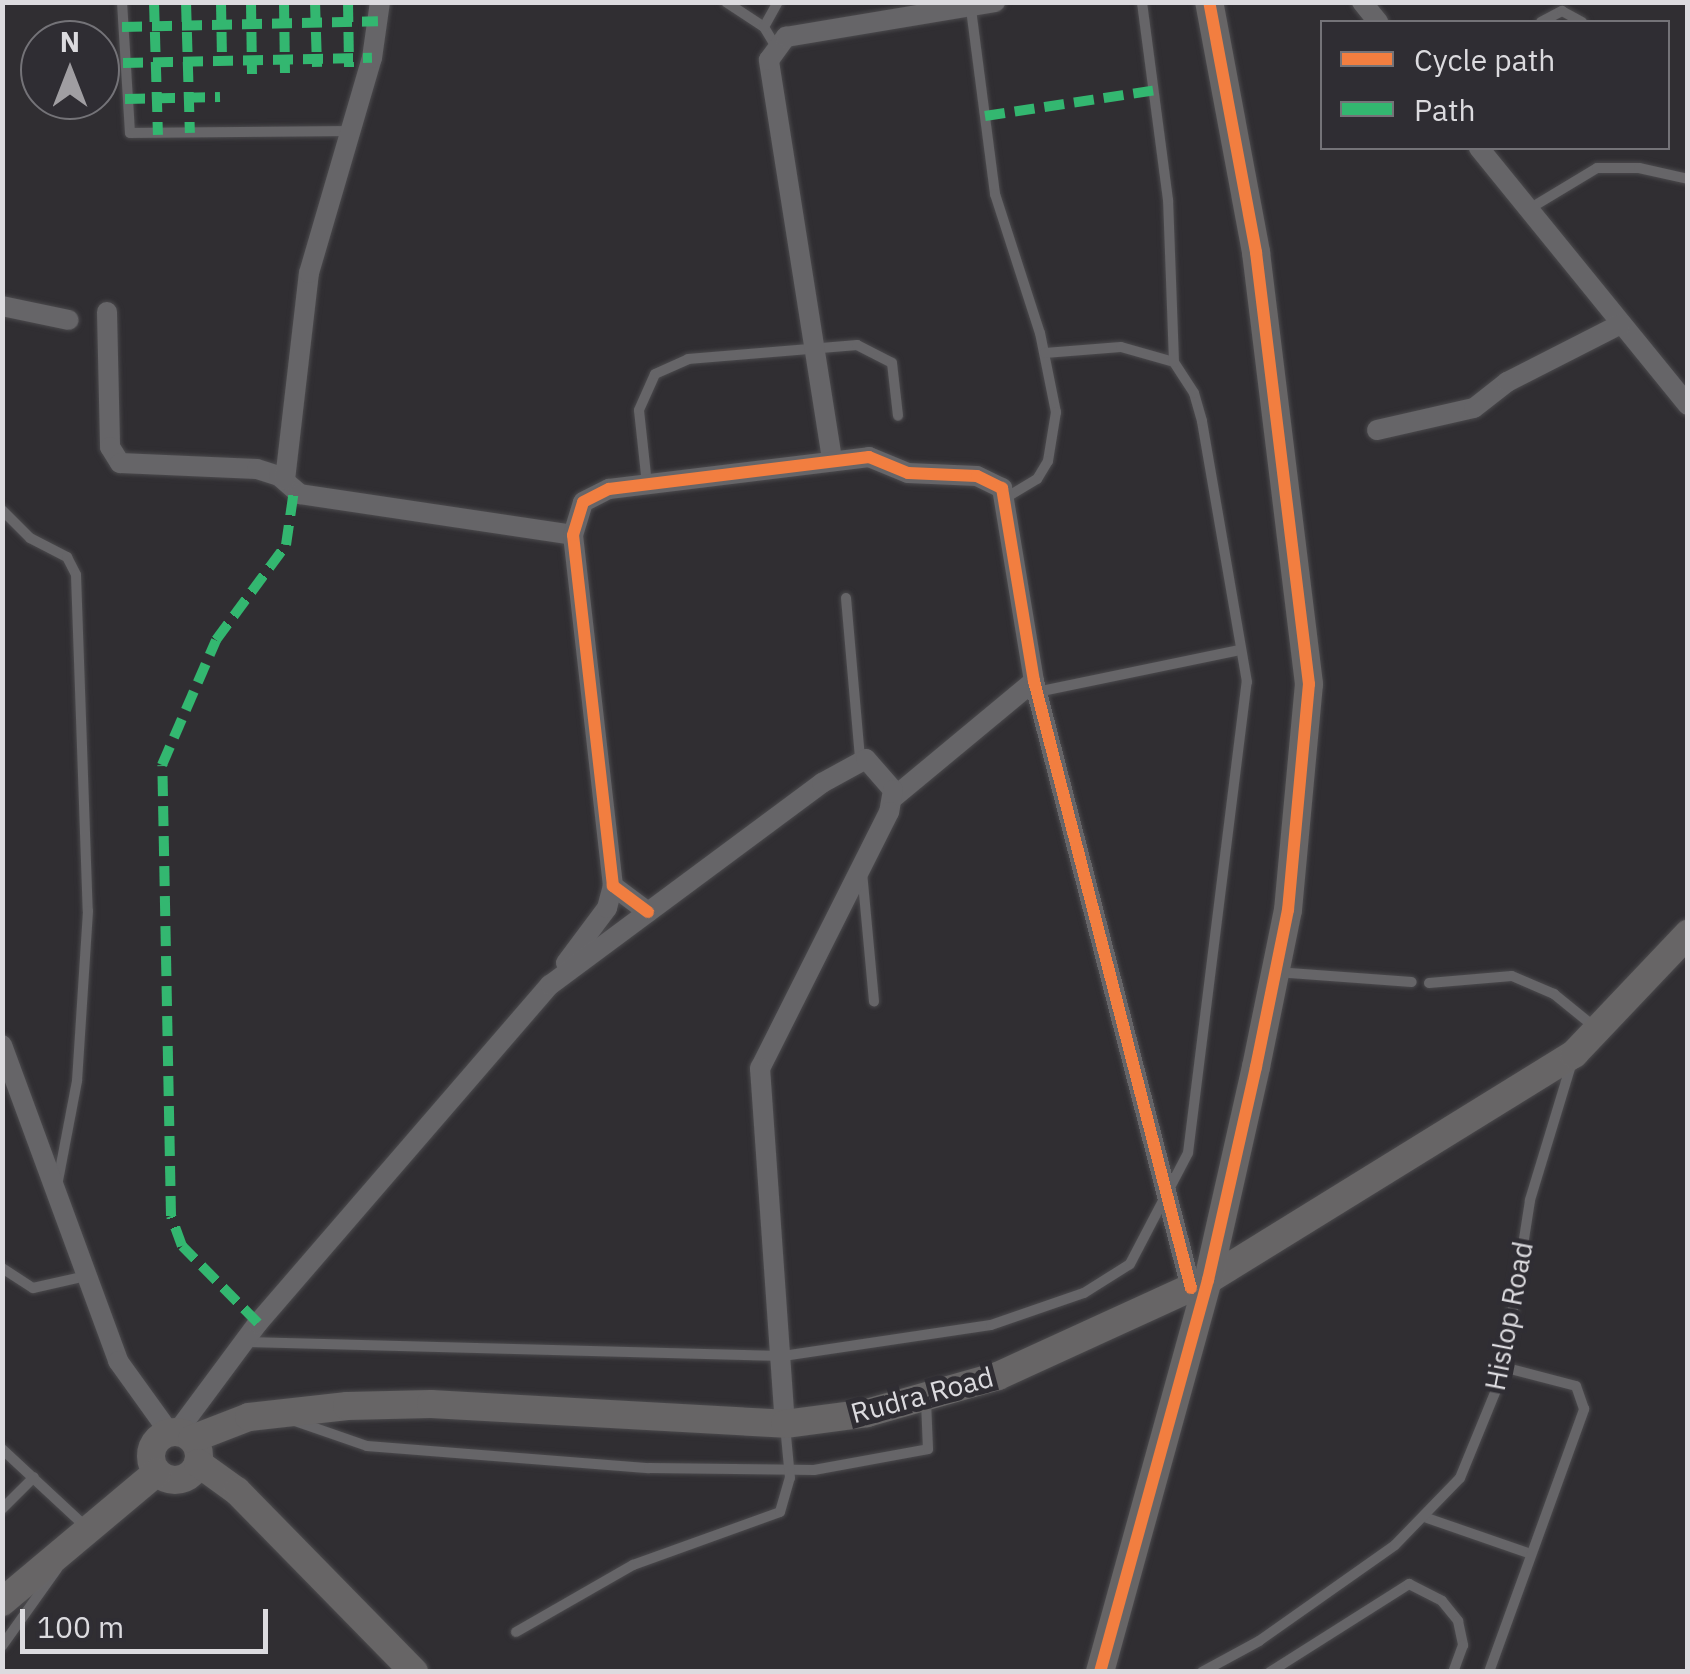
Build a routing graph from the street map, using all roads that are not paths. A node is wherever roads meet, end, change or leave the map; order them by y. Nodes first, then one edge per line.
1 (122, 2) edge
2 (380, 2) edge
3 (726, 2) edge
4 (778, 2) edge
5 (994, 2) edge
6 (1142, 2) edge
7 (1209, 2) edge
8 (971, 9) junction
9 (1545, 20) edge
10 (1578, 20) edge
11 (769, 36) junction
12 (349, 131) junction
13 (1481, 150) edge
14 (1688, 179) edge
15 (1529, 209) junction
16 (2, 306) edge
17 (107, 312) dead end
18 (69, 320) dead end
19 (1622, 324) junction
20 (812, 344) junction
21 (1045, 352) junction
22 (1174, 362) junction
23 (1685, 396) edge
24 (898, 416) dead end
25 (1376, 430) dead end
26 (832, 459) junction
27 (285, 480) junction
28 (646, 484) junction
29 (1007, 498) junction
30 (2, 510) edge
31 (573, 535) junction
32 (846, 598) dead end
33 (1240, 650) junction
34 (1036, 687) junction
35 (860, 759) junction
36 (893, 798) junction
37 (862, 866) junction
38 (612, 886) junction
39 (648, 912) junction
40 (1688, 934) edge
41 (1274, 972) junction
42 (1412, 982) dead end
43 (1430, 982) dead end
44 (550, 985) junction
45 (874, 1001) dead end
46 (1597, 1029) junction
47 (2, 1045) edge
48 (1574, 1054) junction
49 (56, 1192) junction
50 (1163, 1195) junction
51 (2, 1268) edge
52 (87, 1276) junction
53 (1200, 1284) junction
54 (245, 1342) junction
55 (782, 1356) junction
56 (1504, 1368) junction
57 (925, 1397) junction
58 (277, 1413) junction
59 (785, 1424) junction
60 (184, 1441) junction
61 (2, 1450) edge
62 (789, 1470) junction
63 (157, 1472) junction
64 (34, 1477) junction
65 (2, 1509) edge
66 (1427, 1518) junction
67 (83, 1531) junction
68 (1531, 1554) junction
69 (2, 1602) edge
70 (516, 1632) dead end
71 (2, 1646) edge
72 (414, 1672) edge
73 (1100, 1672) edge
74 (1202, 1672) edge
75 (1270, 1672) edge
76 (1453, 1672) edge
77 (1490, 1672) edge

1 - 12 lane
2 - 12 street
3 - 11 lane
4 - 11 lane
5 - 8 street
6 - 22 lane
7 - 41 street
8 - 11 street
8 - 21 lane
9 - 10 lane
11 - 20 street
12 - 27 street
13 - 15 street
14 - 15 lane
15 - 19 street
16 - 18 street
17 - 27 street
19 - 23 street
19 - 25 street
20 - 24 lane
20 - 26 street
20 - 28 lane
21 - 22 lane
21 - 29 lane
22 - 33 lane
26 - 28 street
26 - 29 street
27 - 31 street
28 - 31 street
29 - 34 street
30 - 49 lane
31 - 38 street
32 - 35 lane
33 - 34 lane
33 - 50 lane
34 - 36 street
34 - 50 street
35 - 36 street
35 - 39 street
36 - 37 street
37 - 45 lane
37 - 55 street
38 - 39 street
38 - 44 street
39 - 44 street
40 - 46 street, Hislop Road
41 - 42 lane
41 - 53 street
43 - 46 lane
44 - 54 street
46 - 48 street, Hislop Road
47 - 49 street
48 - 53 street, Rudra Road
48 - 56 lane, Hislop Road
49 - 52 street
50 - 53 street
50 - 55 lane
51 - 52 lane
52 - 60 street
53 - 57 street, Rudra Road
53 - 73 street
54 - 55 lane
54 - 60 street
55 - 59 street
56 - 66 lane, Hislop Road
56 - 68 lane
57 - 59 street, Rudra Road
57 - 62 lane
58 - 59 street, Rudra Road
58 - 60 street, Rudra Road
58 - 62 lane
59 - 62 lane
60 - 63 street
60 - 63 street, Rudra Road
60 - 72 street
61 - 64 lane
62 - 70 lane
63 - 67 street
64 - 65 lane
64 - 67 lane
66 - 68 lane
66 - 74 lane, Hislop Road
67 - 69 street
67 - 71 lane
68 - 77 lane
75 - 76 lane

